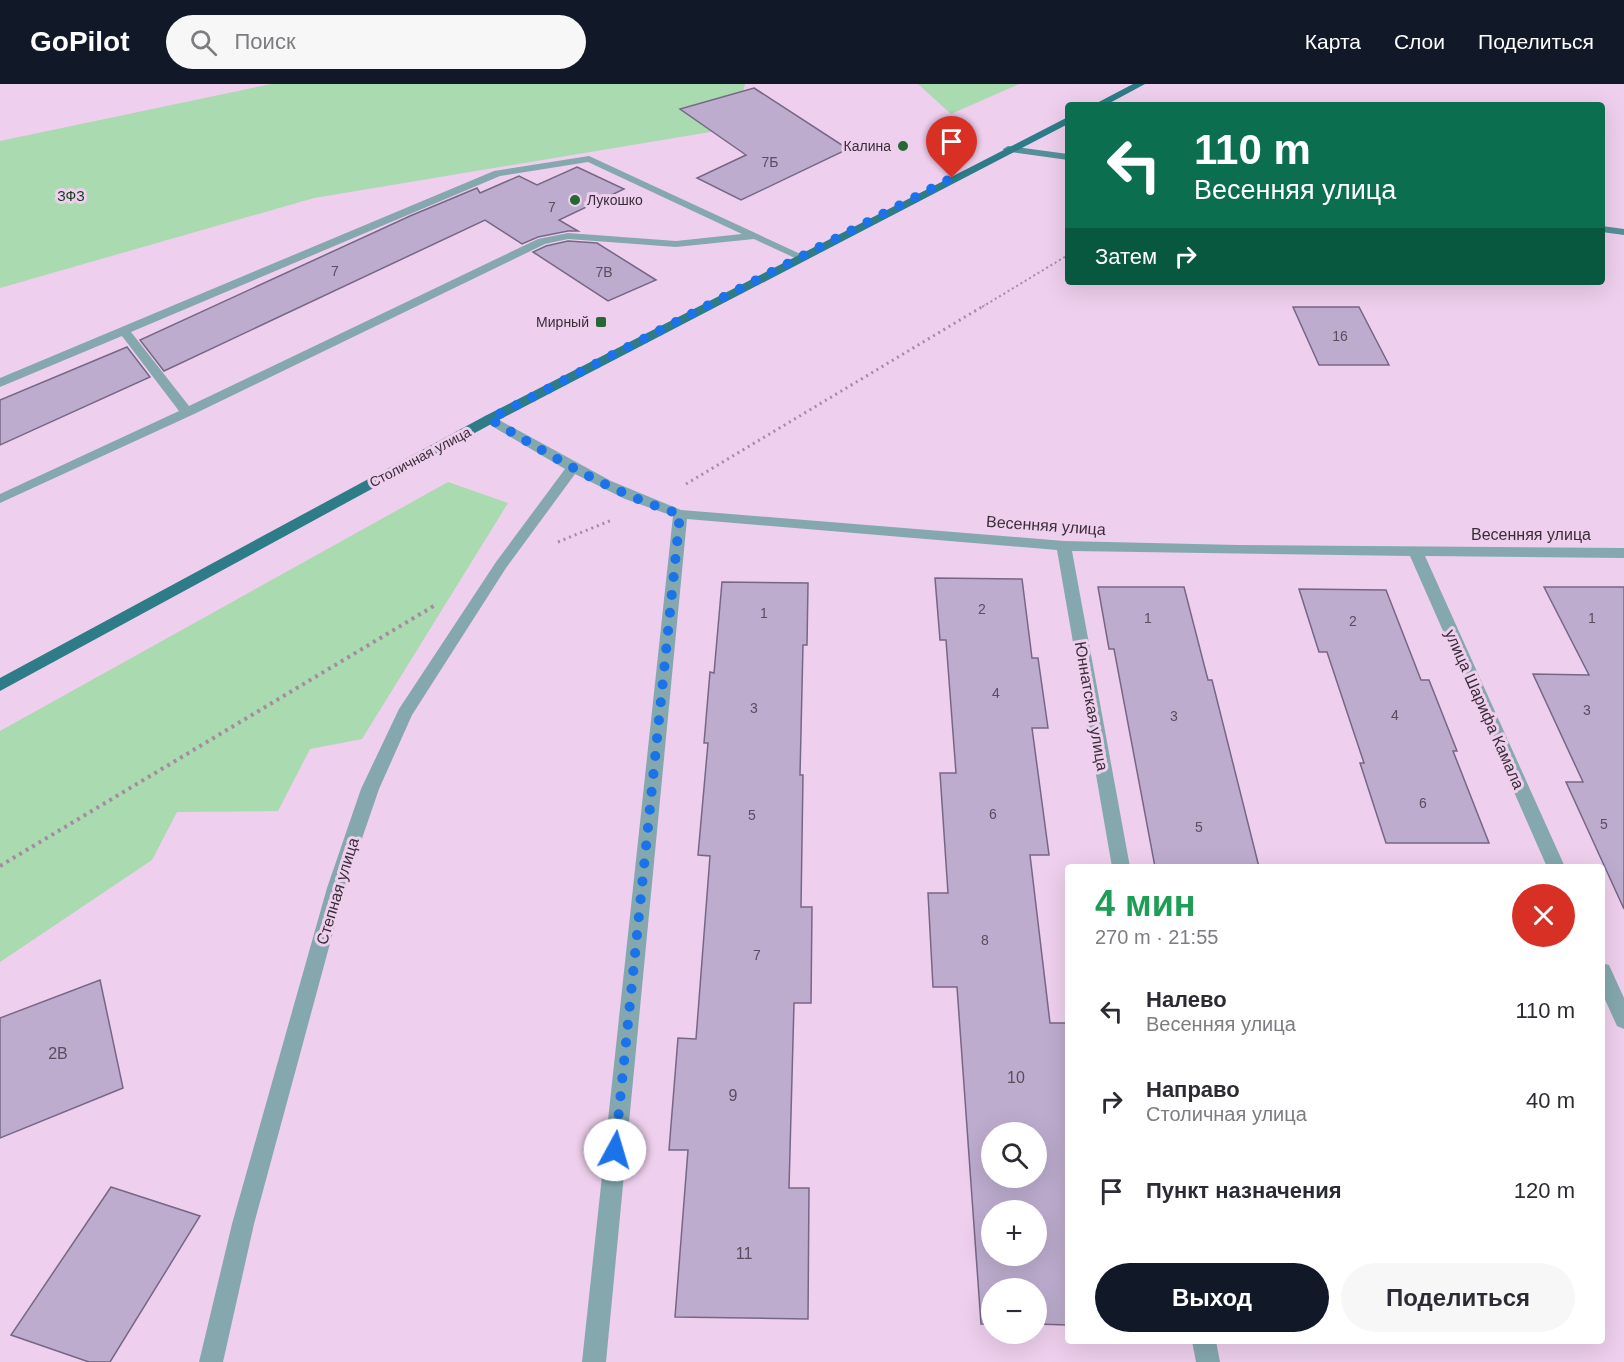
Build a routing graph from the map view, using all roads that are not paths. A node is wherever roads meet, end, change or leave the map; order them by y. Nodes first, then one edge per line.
1 (1140, 84) edge
2 (1104, 102) edge
3 (1065, 121) edge
4 (1008, 149) junction
5 (1065, 157) edge
6 (1605, 229) edge
7 (1624, 232) edge
8 (756, 236) junction
9 (801, 257) junction
10 (124, 331) junction
11 (0, 383) edge
12 (187, 412) junction
13 (490, 419) junction
14 (572, 469) junction
15 (0, 499) edge
16 (680, 514) junction
17 (1064, 546) junction
18 (1415, 551) junction
19 (1624, 553) edge
20 (0, 685) edge
21 (1120, 864) edge
22 (1555, 864) edge
23 (1605, 978) edge
24 (1624, 1020) edge
25 (1205, 1344) edge
26 (211, 1362) edge
27 (594, 1362) edge
28 (1208, 1362) edge

1 - 2 main road
3 - 4 main road, Столичная улица
4 - 5 main road
4 - 9 main road, Столичная улица
6 - 7 main road
8 - 9 street
8 - 10 street
8 - 12 street
9 - 13 main road, Столичная улица
10 - 11 street
10 - 12 street
12 - 15 street
13 - 14 street, Весенняя улица
13 - 20 main road, Столичная улица
14 - 16 street, Весенняя улица
14 - 26 street, Степная улица
16 - 17 street, Весенняя улица
16 - 27 street
17 - 18 street, Весенняя улица
17 - 21 street, Юннатская улица
18 - 19 street, Весенняя улица
18 - 22 street, улица Шарифа Камала
23 - 24 street
25 - 28 street

